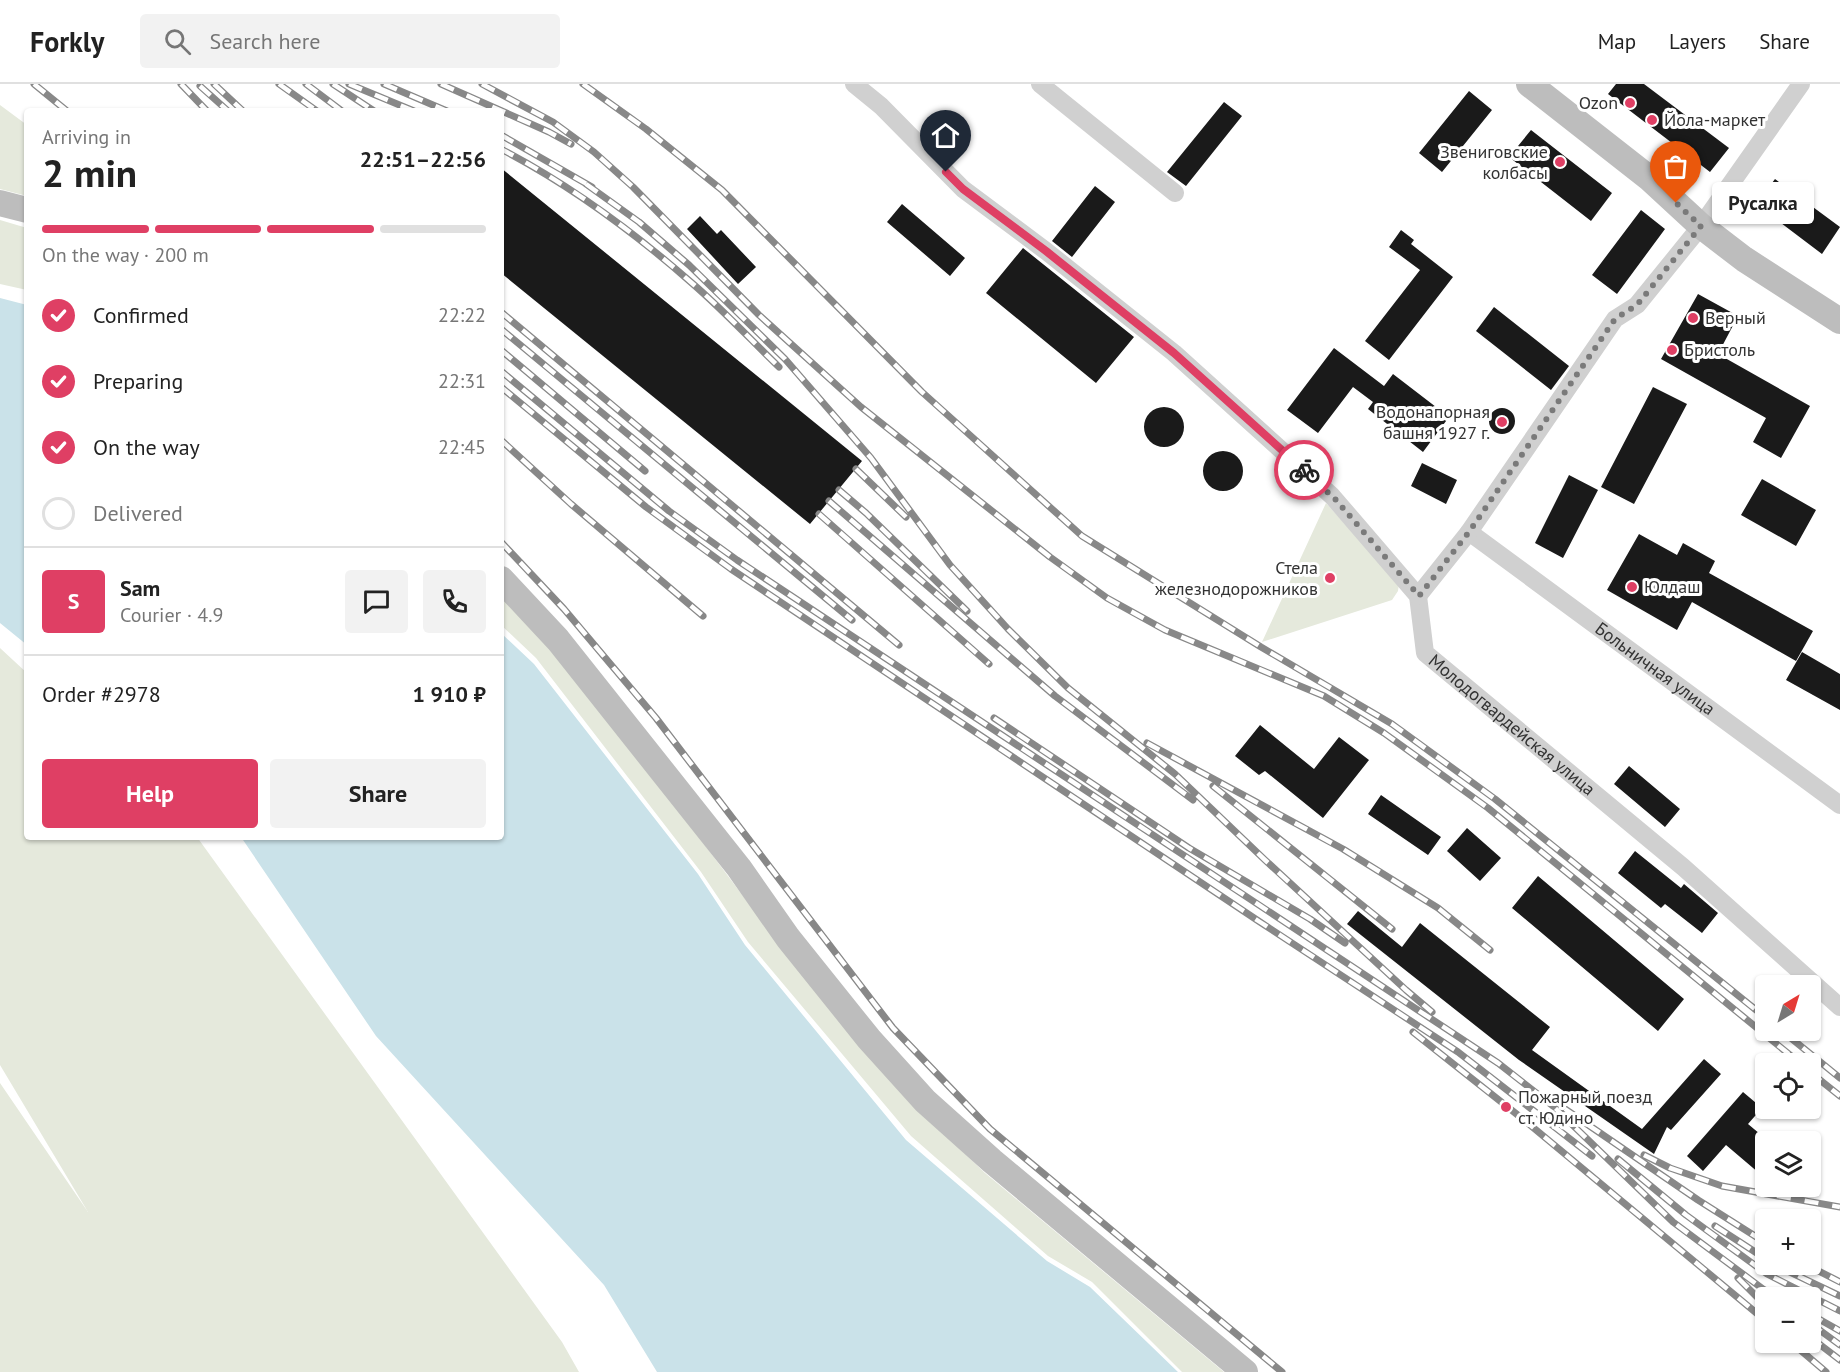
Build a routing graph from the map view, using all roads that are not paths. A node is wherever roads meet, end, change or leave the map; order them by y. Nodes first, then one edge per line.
1 (854, 84) edge
2 (1040, 84) edge
3 (1530, 84) edge
4 (1801, 84) edge
5 (1175, 193) dead end
6 (0, 203) edge
7 (24, 209) edge
8 (1701, 226) junction
9 (1840, 321) edge
10 (1469, 532) junction
11 (504, 582) edge
12 (1419, 596) junction
13 (1840, 805) edge
14 (1840, 1007) edge
15 (1245, 1372) edge

1 - 12 street
2 - 5 street
3 - 8 main road
4 - 8 street
6 - 7 main road
8 - 9 main road
8 - 10 street
10 - 12 street
10 - 13 street, Больничная улица
11 - 15 main road
12 - 14 street, Молодогвардейская улица

